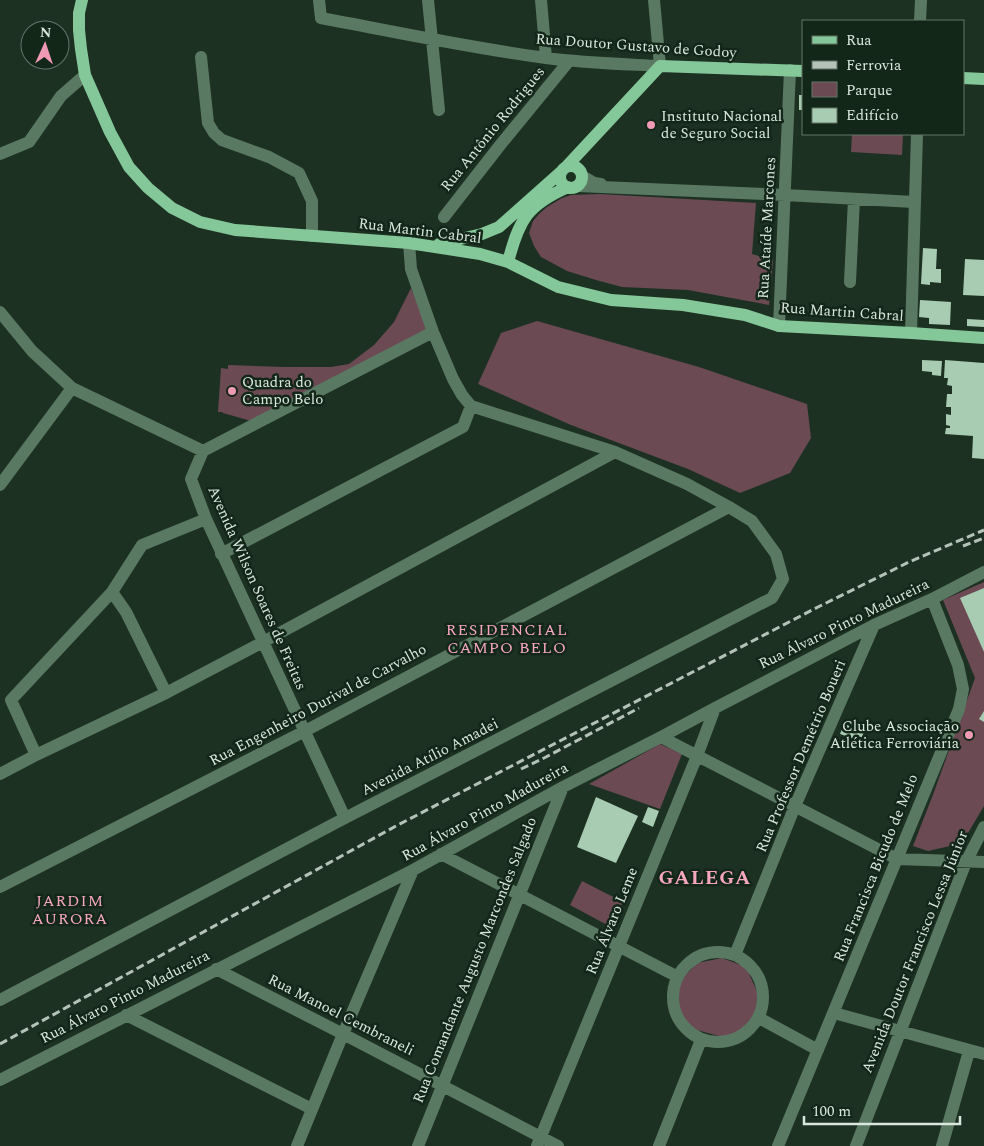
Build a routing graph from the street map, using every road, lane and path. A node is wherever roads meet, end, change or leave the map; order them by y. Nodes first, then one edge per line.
1 (82, 0) edge
2 (89, 0) edge
3 (319, 0) edge
4 (428, 0) edge
5 (540, 0) edge
6 (654, 0) edge
7 (921, 0) edge
8 (920, 20) edge
9 (79, 30) junction
10 (432, 39) junction
11 (201, 57) dead end
12 (546, 58) junction
13 (568, 61) junction
14 (660, 66) junction
15 (797, 71) edge
16 (85, 75) junction
17 (964, 78) edge
18 (984, 78) edge
19 (439, 110) dead end
20 (917, 135) edge
21 (589, 142) junction
22 (0, 154) edge
23 (564, 169) junction
24 (577, 179) junction
25 (785, 195) junction
26 (854, 199) junction
27 (914, 202) junction
28 (444, 217) dead end
29 (500, 228) junction
30 (482, 234) junction
31 (312, 236) junction
32 (514, 241) junction
33 (408, 243) junction
34 (431, 246) junction
35 (480, 254) junction
36 (508, 262) junction
37 (850, 282) dead end
38 (0, 312) edge
39 (779, 326) junction
40 (433, 332) junction
41 (910, 333) junction
42 (984, 338) edge
43 (72, 388) junction
44 (471, 406) junction
45 (203, 451) junction
46 (615, 452) junction
47 (0, 486) edge
48 (729, 507) junction
49 (206, 519) junction
50 (221, 554) junction
51 (984, 572) edge
52 (112, 592) junction
53 (932, 599) junction
54 (874, 625) junction
55 (264, 642) junction
56 (166, 692) junction
57 (715, 708) junction
58 (304, 731) junction
59 (661, 737) junction
60 (36, 756) junction
61 (697, 756) junction
62 (0, 774) edge
63 (563, 787) junction
64 (795, 806) junction
65 (345, 818) junction
66 (984, 827) edge
67 (441, 854) junction
68 (896, 859) junction
69 (966, 862) junction
70 (984, 862) edge
71 (413, 870) junction
72 (0, 887) edge
73 (519, 894) junction
74 (619, 947) junction
75 (736, 955) junction
76 (216, 969) junction
77 (676, 976) junction
78 (0, 1000) edge
79 (834, 1013) junction
80 (126, 1015) junction
81 (759, 1018) junction
82 (900, 1031) junction
83 (343, 1034) junction
84 (701, 1040) junction
85 (818, 1050) junction
86 (969, 1051) junction
87 (984, 1054) edge
88 (0, 1080) edge
89 (442, 1086) junction
90 (312, 1109) junction
91 (539, 1142) edge
92 (297, 1146) edge
93 (418, 1146) edge
94 (558, 1146) edge
95 (659, 1146) edge
96 (778, 1146) edge
97 (856, 1146) edge
98 (942, 1146) edge

1 - 9 main road, Rua Martin Cabral
2 - 9 main road, Rua Martin Cabral
3 - 10 street, Rua Doutor Gustavo de Godoy
4 - 10 street
5 - 12 street
6 - 14 street
7 - 8 street
9 - 16 main road, Rua Martin Cabral
10 - 12 street, Rua Doutor Gustavo de Godoy
10 - 19 street
11 - 31 street
12 - 13 street, Rua Doutor Gustavo de Godoy
13 - 14 street, Rua Doutor Gustavo de Godoy
13 - 28 street, Rua Antônio Rodrigues
14 - 15 main road, Rua Doutor Gustavo de Godoy
14 - 21 main road
15 - 25 street, Rua Ataíde Marcones
16 - 22 street
16 - 31 main road, Rua Martin Cabral
17 - 18 main road
20 - 27 street
21 - 23 main road
21 - 24 main road
23 - 24 main road
23 - 24 main road
23 - 29 main road
24 - 25 street
24 - 32 main road
25 - 26 street
25 - 39 street, Rua Ataíde Marcones
26 - 27 street
26 - 37 street
27 - 41 street
29 - 30 main road
29 - 32 main road
30 - 34 main road
30 - 35 main road
31 - 33 main road, Rua Martin Cabral
32 - 36 main road
33 - 34 main road, Rua Martin Cabral
33 - 40 street
34 - 35 main road, Rua Martin Cabral
35 - 36 main road, Rua Martin Cabral
36 - 39 main road, Rua Martin Cabral
38 - 43 street
39 - 41 main road, Rua Martin Cabral
40 - 44 street
40 - 45 street
41 - 42 main road, Rua Martin Cabral
43 - 45 street
43 - 47 street
44 - 46 street, Avenida Atílio Amadei
44 - 50 street
45 - 49 street, Avenida Wilson Soares de Freitas
46 - 48 street, Avenida Atílio Amadei
46 - 55 street
48 - 58 street, Rua Engenheiro Durival de Carvalho
48 - 65 street, Avenida Atílio Amadei
49 - 50 street, Avenida Wilson Soares de Freitas
49 - 52 street
50 - 55 street, Avenida Wilson Soares de Freitas
51 - 53 street, Rua Álvaro Pinto Madureira
52 - 56 street
52 - 60 street
53 - 54 street, Rua Álvaro Pinto Madureira
53 - 68 street, Rua Francisca Bicudo de Melo
54 - 57 street, Rua Álvaro Pinto Madureira
54 - 64 street, Rua Professor Demétrio Boueri
55 - 56 street
55 - 58 street, Avenida Wilson Soares de Freitas
56 - 60 street
57 - 59 street, Rua Álvaro Pinto Madureira
57 - 61 street, Rua Álvaro Leme
58 - 65 street, Avenida Wilson Soares de Freitas
58 - 72 street, Rua Engenheiro Durival de Carvalho
59 - 61 street
59 - 63 street, Rua Álvaro Pinto Madureira
60 - 62 street
61 - 64 street
61 - 74 street, Rua Álvaro Leme
63 - 67 street, Rua Álvaro Pinto Madureira
63 - 73 street, Rua Comandante Augusto Marcondes Salgado
64 - 68 street
64 - 75 street, Rua Professor Demétrio Boueri
65 - 78 street, Avenida Atílio Amadei
66 - 69 street, Avenida Doutor Francisco Lessa Júnior
67 - 71 street, Rua Álvaro Pinto Madureira
67 - 73 street
68 - 69 street
68 - 79 street, Rua Francisca Bicudo de Melo
69 - 70 street
69 - 82 street, Avenida Doutor Francisco Lessa Júnior
71 - 76 street, Rua Álvaro Pinto Madureira
71 - 83 street
73 - 74 street
73 - 89 street, Rua Comandante Augusto Marcondes Salgado
74 - 77 street
74 - 91 street, Rua Álvaro Leme
75 - 77 street
75 - 81 street
76 - 80 street, Rua Álvaro Pinto Madureira
76 - 83 street, Rua Manoel Cembraneli
77 - 84 street
79 - 82 street
79 - 85 street, Rua Francisca Bicudo de Melo
80 - 88 street, Rua Álvaro Pinto Madureira
80 - 90 street
81 - 84 street
81 - 85 street
82 - 86 street
82 - 97 street, Avenida Doutor Francisco Lessa Júnior
83 - 89 street, Rua Manoel Cembraneli
83 - 90 street
84 - 95 street
85 - 96 street, Rua Francisca Bicudo de Melo
86 - 87 street
86 - 98 street
89 - 91 street, Rua Manoel Cembraneli
89 - 93 street, Rua Comandante Augusto Marcondes Salgado
90 - 92 street
91 - 94 street, Rua Manoel Cembraneli

